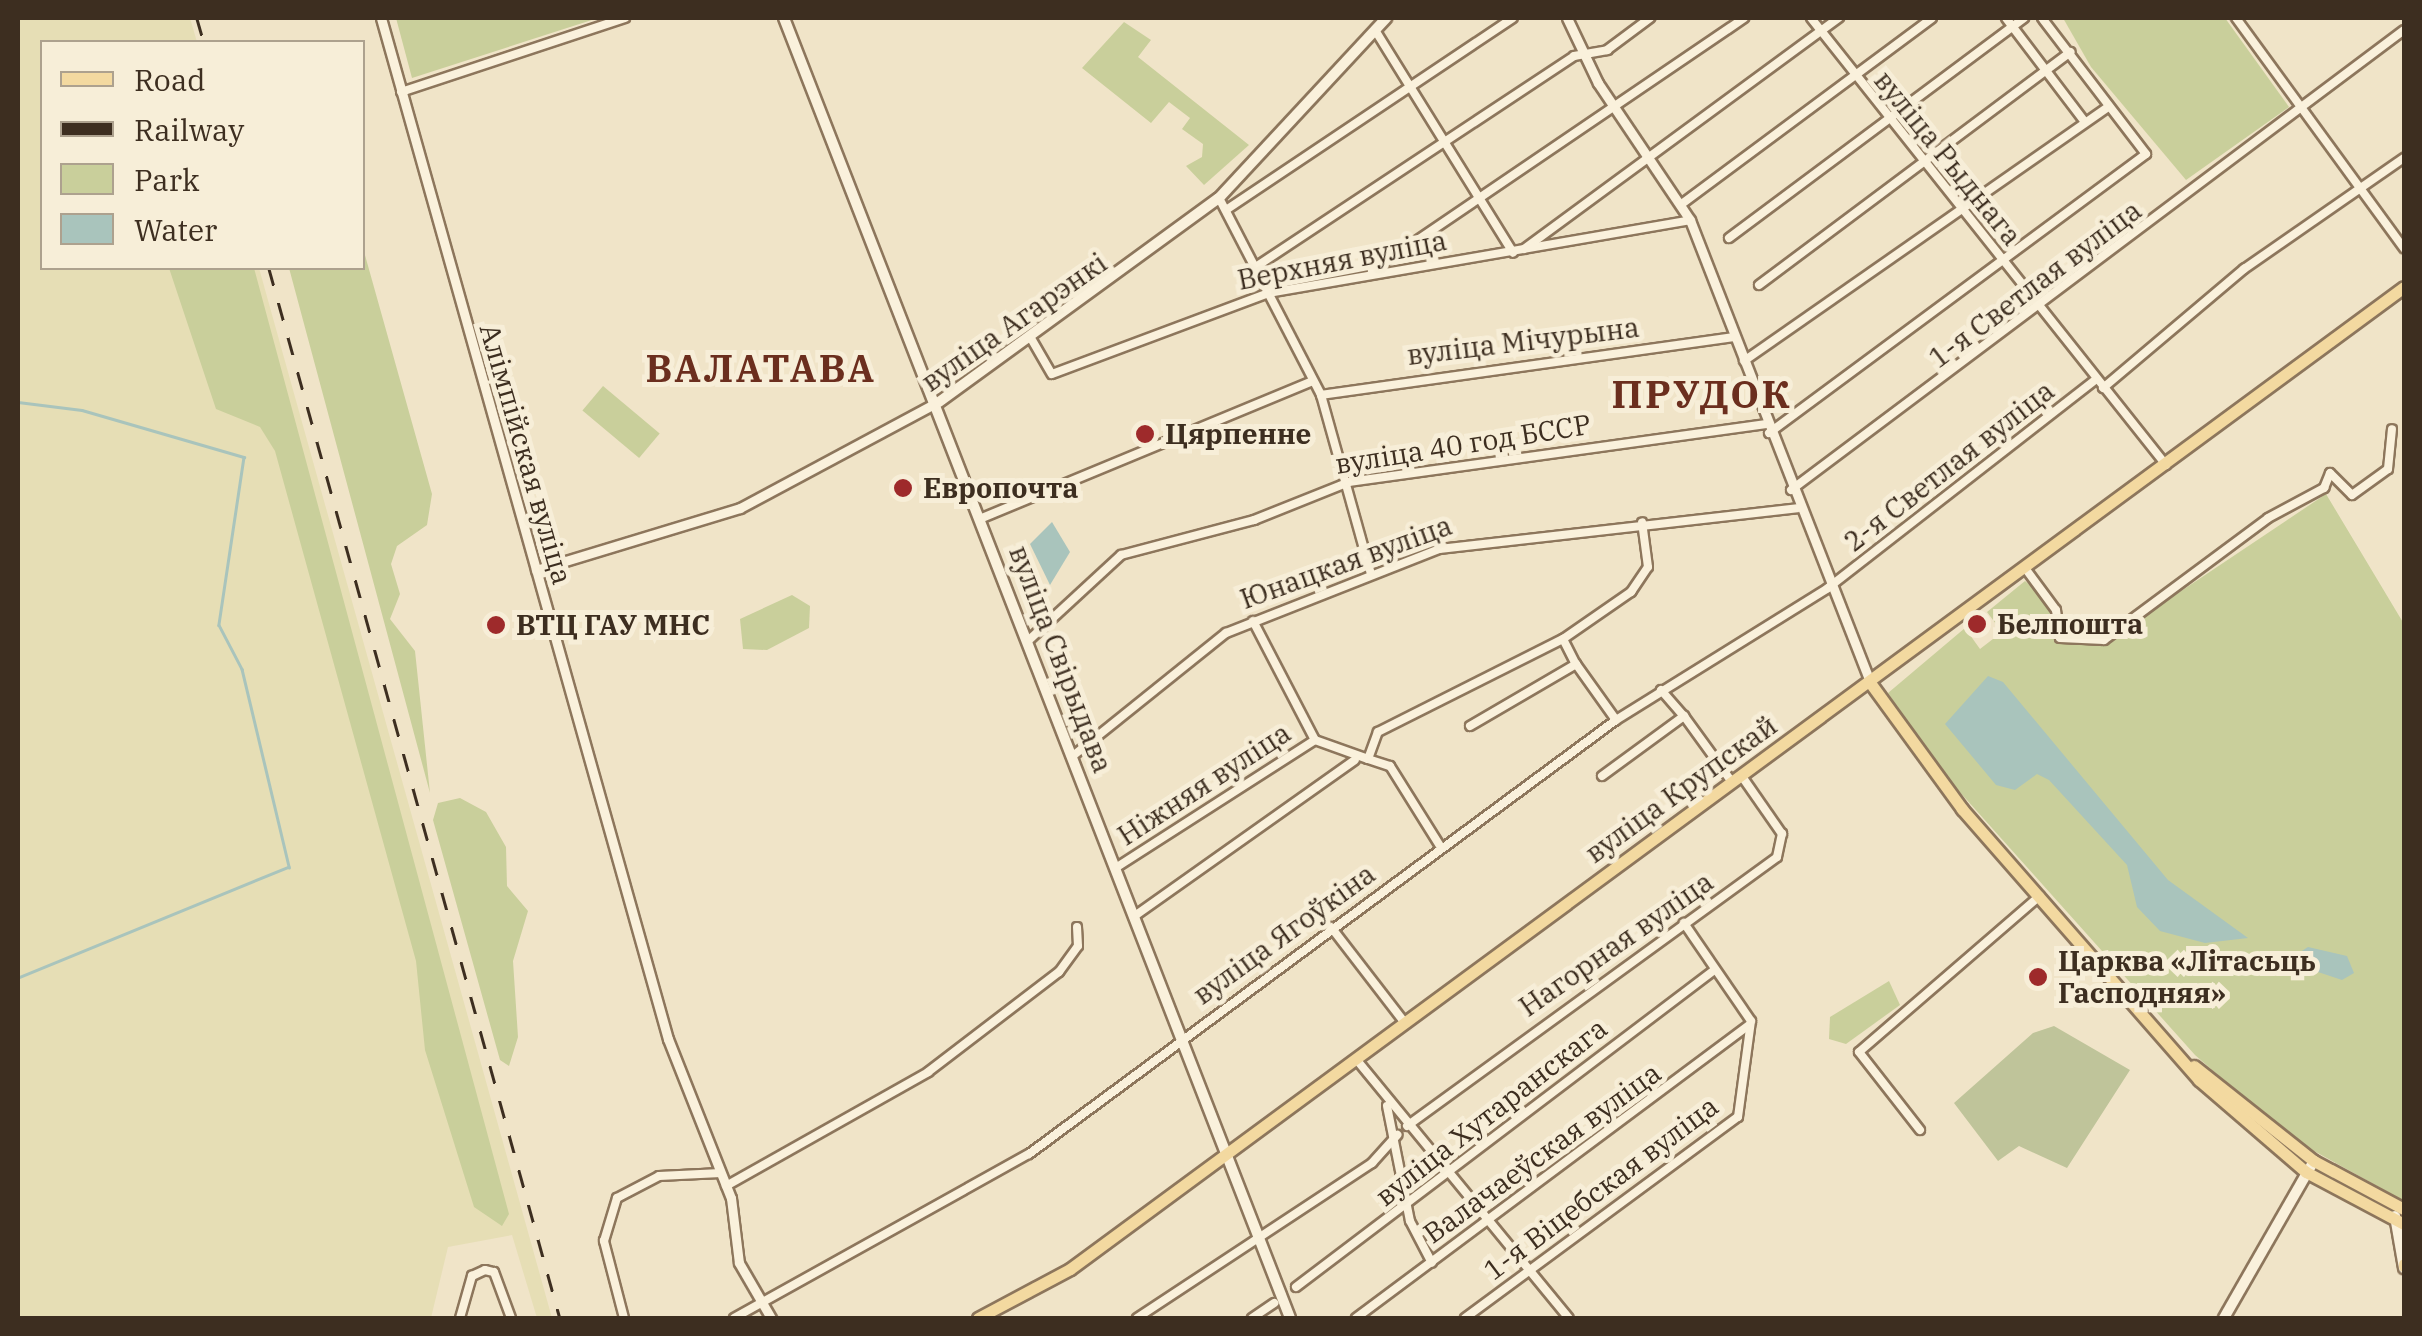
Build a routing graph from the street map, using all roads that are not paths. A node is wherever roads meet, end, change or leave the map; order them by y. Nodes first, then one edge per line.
1 (381, 18) edge
2 (625, 18) edge
3 (784, 18) edge
4 (1386, 18) edge
5 (1513, 18) edge
6 (1567, 18) edge
7 (1650, 18) edge
8 (1744, 18) edge
9 (1811, 18) edge
10 (1838, 18) edge
11 (1932, 18) edge
12 (2006, 18) edge
13 (2024, 18) edge
14 (2042, 18) edge
15 (2236, 18) edge
16 (2012, 26) junction
17 (1375, 30) junction
18 (1821, 30) junction
19 (2404, 30) edge
20 (2070, 52) junction
21 (1583, 55) junction
22 (2046, 70) junction
23 (1854, 76) junction
24 (1412, 86) junction
25 (401, 92) junction
26 (1613, 106) junction
27 (2109, 106) junction
28 (2302, 109) junction
29 (1887, 118) junction
30 (2086, 122) junction
31 (1444, 143) junction
32 (1650, 156) junction
33 (2404, 158) edge
34 (1925, 165) junction
35 (2362, 190) junction
36 (1219, 198) junction
37 (1480, 199) junction
38 (1682, 203) junction
39 (1226, 210) junction
40 (1962, 211) junction
41 (1690, 220) junction
42 (1729, 238) dead end
43 (2404, 248) edge
44 (1517, 252) junction
45 (2000, 259) junction
46 (1257, 266) junction
47 (1370, 272) junction
48 (1758, 285) dead end
49 (2404, 287) edge
50 (1269, 294) junction
51 (2039, 307) junction
52 (1732, 337) junction
53 (1032, 340) junction
54 (1742, 363) junction
55 (2096, 379) junction
56 (1311, 382) junction
57 (2104, 388) junction
58 (1321, 395) junction
59 (939, 402) junction
60 (1767, 428) junction
61 (2392, 429) dead end
62 (2166, 466) junction
63 (1349, 482) junction
64 (1791, 490) junction
65 (1798, 508) junction
66 (982, 518) junction
67 (1642, 522) junction
68 (2025, 568) junction
69 (536, 570) junction
70 (1372, 574) junction
71 (1828, 588) junction
72 (1253, 620) junction
73 (1562, 638) junction
74 (1030, 639) junction
75 (1576, 664) junction
76 (1870, 684) junction
77 (1661, 690) junction
78 (1684, 716) junction
79 (1616, 720) junction
80 (1470, 726) dead end
81 (1315, 740) junction
82 (1074, 755) junction
83 (1368, 759) junction
84 (1355, 760) junction
85 (1602, 776) dead end
86 (1737, 779) junction
87 (1440, 846) junction
88 (1116, 867) junction
89 (2040, 896) junction
90 (1136, 915) junction
91 (1684, 923) junction
92 (1077, 927) dead end
93 (1331, 927) junction
94 (1713, 971) junction
95 (1751, 1021) junction
96 (1405, 1023) junction
97 (1182, 1036) junction
98 (1356, 1060) junction
99 (1386, 1103) junction
100 (1407, 1126) junction
101 (1920, 1130) dead end
102 (1396, 1135) junction
103 (1228, 1154) junction
104 (2310, 1167) junction
105 (1444, 1172) junction
106 (722, 1173) junction
107 (726, 1186) junction
108 (1406, 1200) junction
109 (2398, 1207) edge
110 (1483, 1220) junction
111 (2400, 1223) edge
112 (1258, 1234) junction
113 (1432, 1262) junction
114 (2404, 1267) edge
115 (1529, 1270) junction
116 (1296, 1287) dead end
117 (760, 1303) junction
118 (1274, 1303) dead end
119 (460, 1318) edge
120 (510, 1318) edge
121 (624, 1318) edge
122 (734, 1318) edge
123 (771, 1318) edge
124 (978, 1318) edge
125 (1137, 1318) edge
126 (1252, 1318) edge
127 (1290, 1318) edge
128 (1356, 1318) edge
129 (1465, 1318) edge
130 (1569, 1318) edge
131 (2224, 1318) edge

1 - 25 street, Алімпійская вуліца
2 - 25 street
3 - 59 main road, вуліца Свірыдава
4 - 17 main road, вуліца Агарэнкі
5 - 24 street
6 - 21 street
7 - 21 street
8 - 26 street
9 - 18 street, вуліца Рыднага
10 - 18 street
11 - 23 street
12 - 16 street
13 - 16 street
14 - 20 street
15 - 28 street
16 - 22 street
16 - 29 street
17 - 24 street
17 - 36 main road, вуліца Агарэнкі
18 - 23 street, вуліца Рыднага
18 - 32 street
19 - 28 street, 1-я Светлая вуліца
20 - 22 street
20 - 27 street
21 - 26 street
21 - 31 street
22 - 30 street
22 - 34 street
23 - 29 street, вуліца Рыднага
23 - 38 street
24 - 31 street
24 - 39 street
25 - 69 street, Алімпійская вуліца
26 - 32 street
26 - 37 street
27 - 30 street
27 - 45 street
28 - 35 street
28 - 51 street, 1-я Светлая вуліца
29 - 34 street, вуліца Рыднага
29 - 42 street
30 - 40 street
31 - 37 street
31 - 46 street
32 - 38 street
32 - 44 street
33 - 35 street
34 - 40 street, вуліца Рыднага
34 - 48 street
35 - 43 street
35 - 57 street
36 - 39 street
36 - 53 main road, вуліца Агарэнкі
37 - 44 street
37 - 47 street
38 - 41 street
39 - 46 street
40 - 45 street, вуліца Рыднага
40 - 54 street
41 - 44 street, Верхняя вуліца
41 - 52 street
44 - 47 street, Верхняя вуліца
45 - 51 street, вуліца Рыднага
45 - 60 street
46 - 50 street
47 - 50 street, Верхняя вуліца
49 - 62 main road, вуліца Крупскай
50 - 53 street, Верхняя вуліца
50 - 56 street
51 - 55 street, вуліца Рыднага
51 - 64 street, 1-я Светлая вуліца
52 - 54 street
52 - 58 street, вуліца Мічурына
53 - 59 main road, вуліца Агарэнкі
54 - 60 street
55 - 57 street, вуліца Рыднага
55 - 71 street, 2-я Светлая вуліца
56 - 58 street
56 - 66 street
57 - 62 street, вуліца Рыднага
58 - 63 street
59 - 66 main road, вуліца Свірыдава
59 - 69 street, вуліца Агарэнкі
60 - 63 street, вуліца 40 год БССР
60 - 64 street
61 - 68 street
62 - 68 main road, вуліца Крупскай
63 - 70 street
63 - 74 street, вуліца 40 год БССР
64 - 65 street
65 - 67 street, Юнацкая вуліца
65 - 71 street
66 - 74 main road, вуліца Свірыдава
67 - 70 street, Юнацкая вуліца
67 - 73 street
68 - 76 main road, вуліца Крупскай
69 - 106 street, Алімпійская вуліца
70 - 72 street, Юнацкая вуліца
71 - 76 street
71 - 77 street, вуліца Ягоўкіна
72 - 81 street, Ніжняя вуліца
72 - 82 street, Юнацкая вуліца
73 - 75 street
73 - 83 street
74 - 82 main road, вуліца Свірыдава
75 - 79 street
75 - 80 street
76 - 86 main road, вуліца Крупскай
76 - 89 main road
77 - 78 street
77 - 79 street, вуліца Ягоўкіна
78 - 85 street
78 - 86 street
79 - 87 street, вуліца Ягоўкіна
81 - 84 street, Ніжняя вуліца
81 - 88 street, Ніжняя вуліца
82 - 88 main road, вуліца Свірыдава
83 - 84 street
83 - 87 street
84 - 90 street
86 - 91 street, Нагорная вуліца
86 - 96 main road, вуліца Крупскай
87 - 93 street, вуліца Ягоўкіна
88 - 90 main road, вуліца Свірыдава
89 - 101 street
89 - 104 main road
90 - 97 main road, вуліца Свірыдава
91 - 94 street
91 - 100 street, Нагорная вуліца
92 - 107 street
93 - 96 street
93 - 97 street, вуліца Ягоўкіна
94 - 95 street
94 - 105 street, вуліца Хутаранскага
95 - 110 street, Валачаеўская вуліца
95 - 115 street, 1-я Віцебская вуліца
96 - 98 main road, вуліца Крупскай
97 - 103 main road, вуліца Свірыдава
97 - 117 street, вуліца Ягоўкіна
98 - 99 street
98 - 103 main road, вуліца Крупскай
99 - 100 street
99 - 102 street
100 - 105 street
102 - 108 street
102 - 112 street
103 - 112 main road, вуліца Свірыдава
103 - 124 main road, вуліца Крупскай
104 - 109 main road
104 - 111 main road
104 - 131 main road
105 - 108 street, вуліца Хутаранскага
105 - 110 street
106 - 107 street, Алімпійская вуліца
106 - 121 street
107 - 117 street
108 - 113 street
108 - 116 street, вуліца Хутаранскага
109 - 111 main road
110 - 113 street, Валачаеўская вуліца
110 - 115 street
111 - 114 main road
112 - 125 street
112 - 127 main road, вуліца Свірыдава
113 - 128 street, Валачаеўская вуліца
115 - 129 street, 1-я Віцебская вуліца
115 - 130 street
117 - 122 street, вуліца Ягоўкіна
117 - 123 street
118 - 126 street
119 - 120 street

